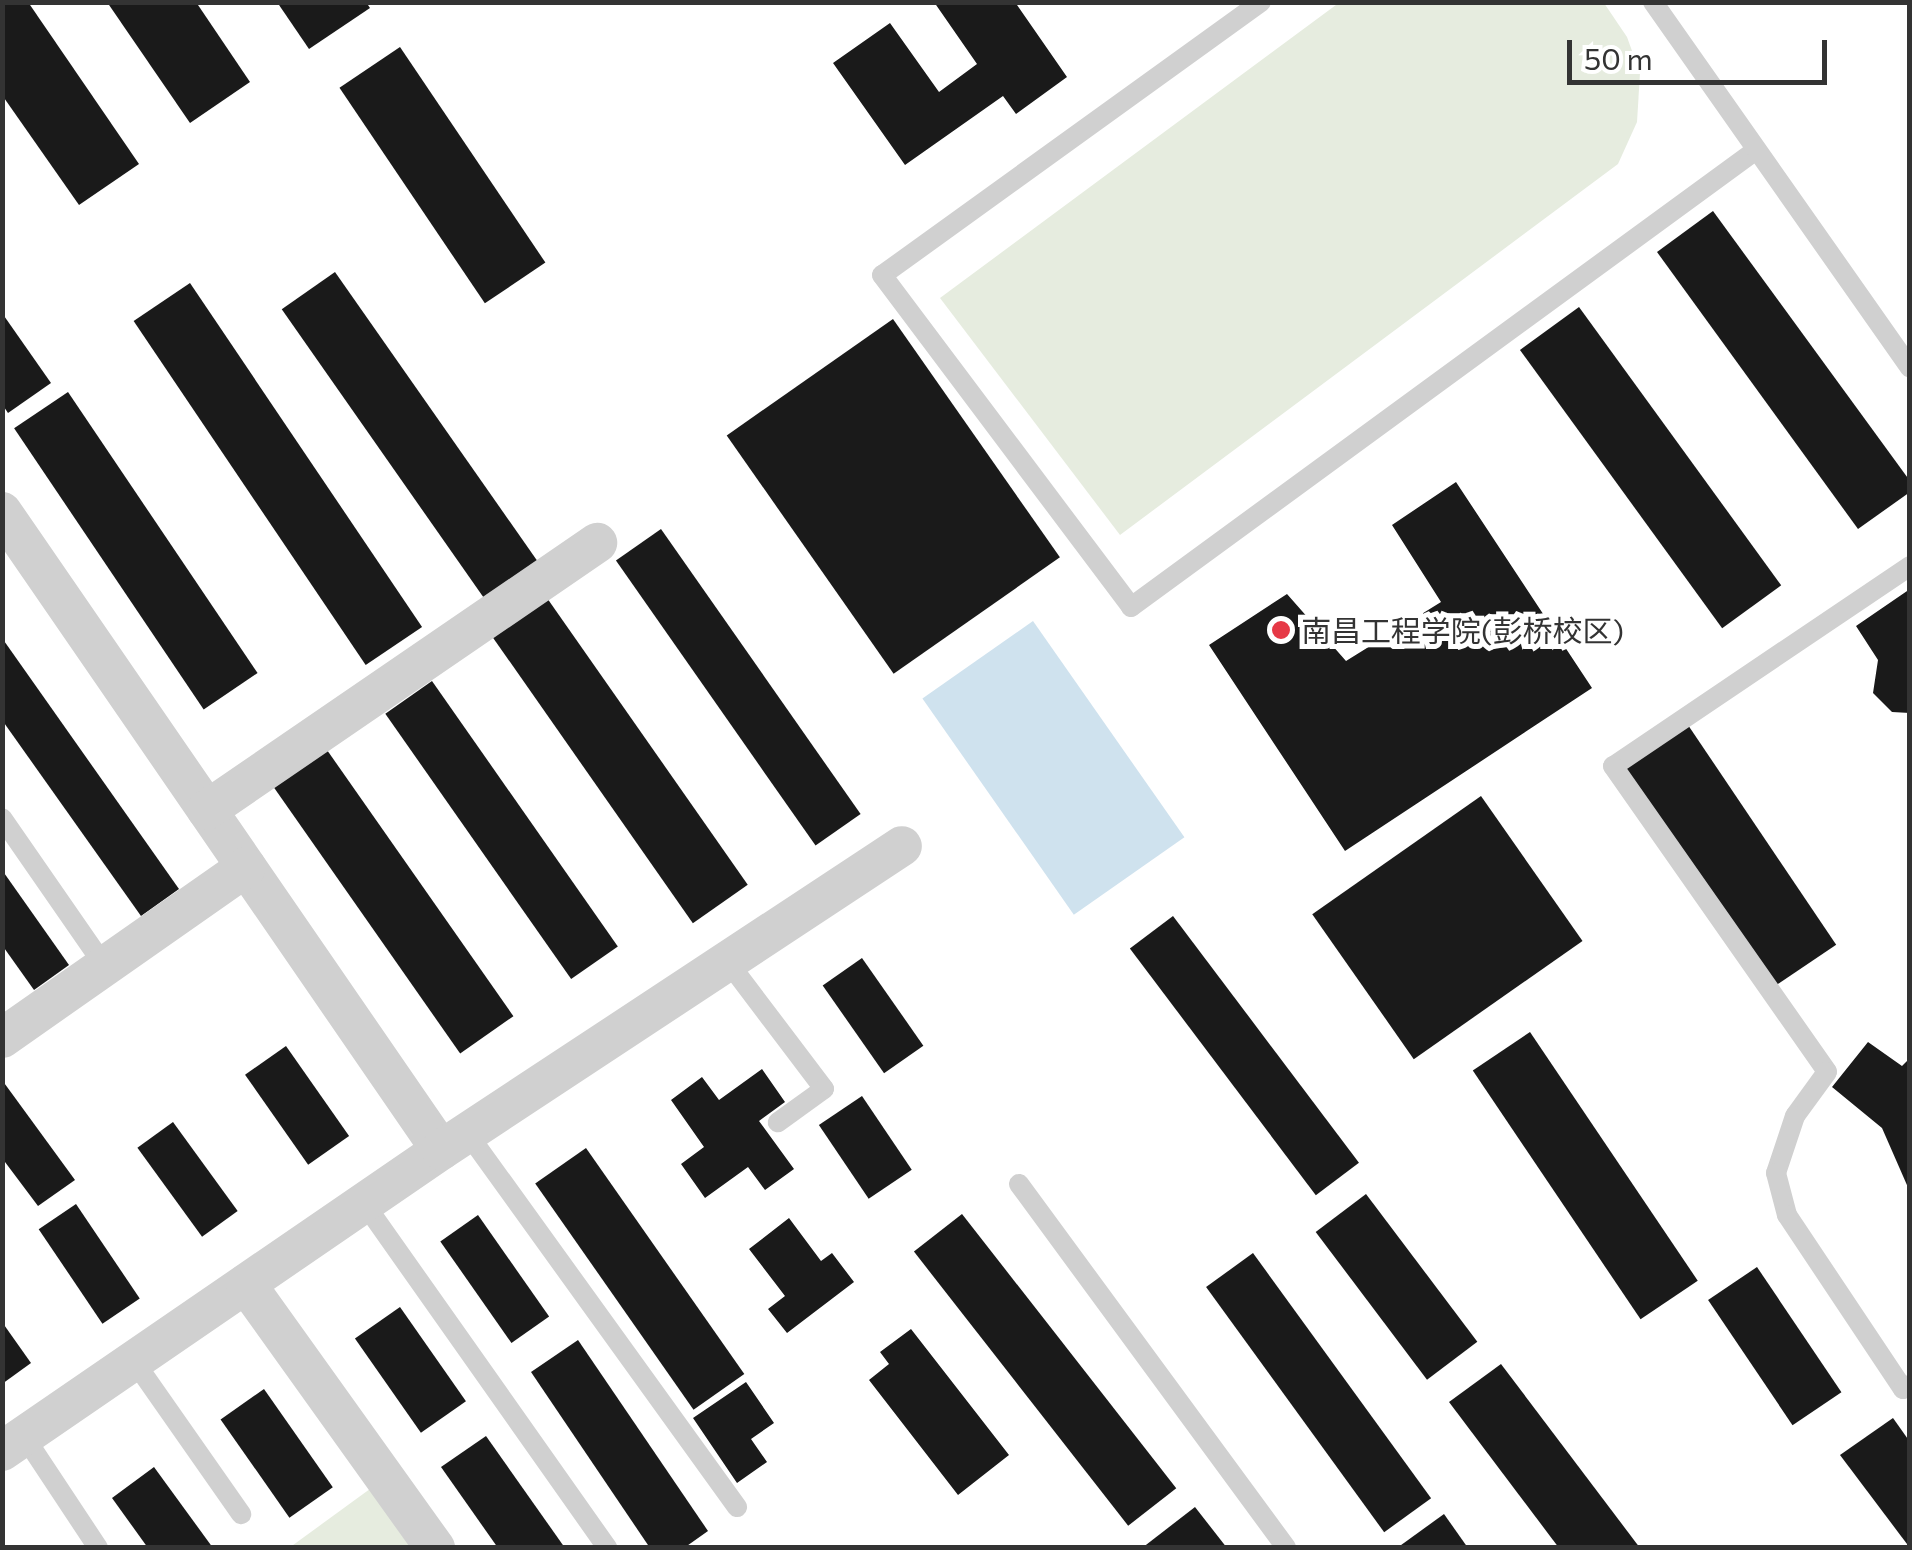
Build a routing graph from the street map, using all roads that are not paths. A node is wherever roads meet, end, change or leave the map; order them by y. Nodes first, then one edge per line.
1 (1261, 2) edge
2 (1653, 2) edge
3 (1756, 150) junction
4 (1910, 368) edge
5 (2, 512) edge
6 (597, 543) dead end
7 (1910, 566) edge
8 (207, 810) junction
9 (2, 818) edge
10 (902, 846) dead end
11 (246, 867) junction
12 (728, 962) junction
13 (105, 967) junction
14 (3, 1036) edge
15 (778, 1122) dead end
16 (455, 1142) junction
17 (1019, 1184) dead end
18 (364, 1203) junction
19 (246, 1284) junction
20 (134, 1361) junction
21 (1910, 1385) edge
22 (14, 1444) edge
23 (736, 1508) dead end
24 (240, 1514) dead end
25 (98, 1548) edge
26 (435, 1548) edge
27 (607, 1548) edge
28 (1286, 1548) edge

1 - 3 lane
2 - 3 lane
3 - 4 lane
5 - 8 street
6 - 8 street
7 - 21 lane
8 - 11 street
9 - 13 lane
10 - 12 street
11 - 13 street
11 - 16 street
12 - 15 lane
12 - 16 street
13 - 14 street
16 - 18 street
16 - 23 lane
17 - 28 lane
18 - 19 street
18 - 27 lane
19 - 20 street
19 - 26 street
20 - 22 street
20 - 24 lane
22 - 25 lane

